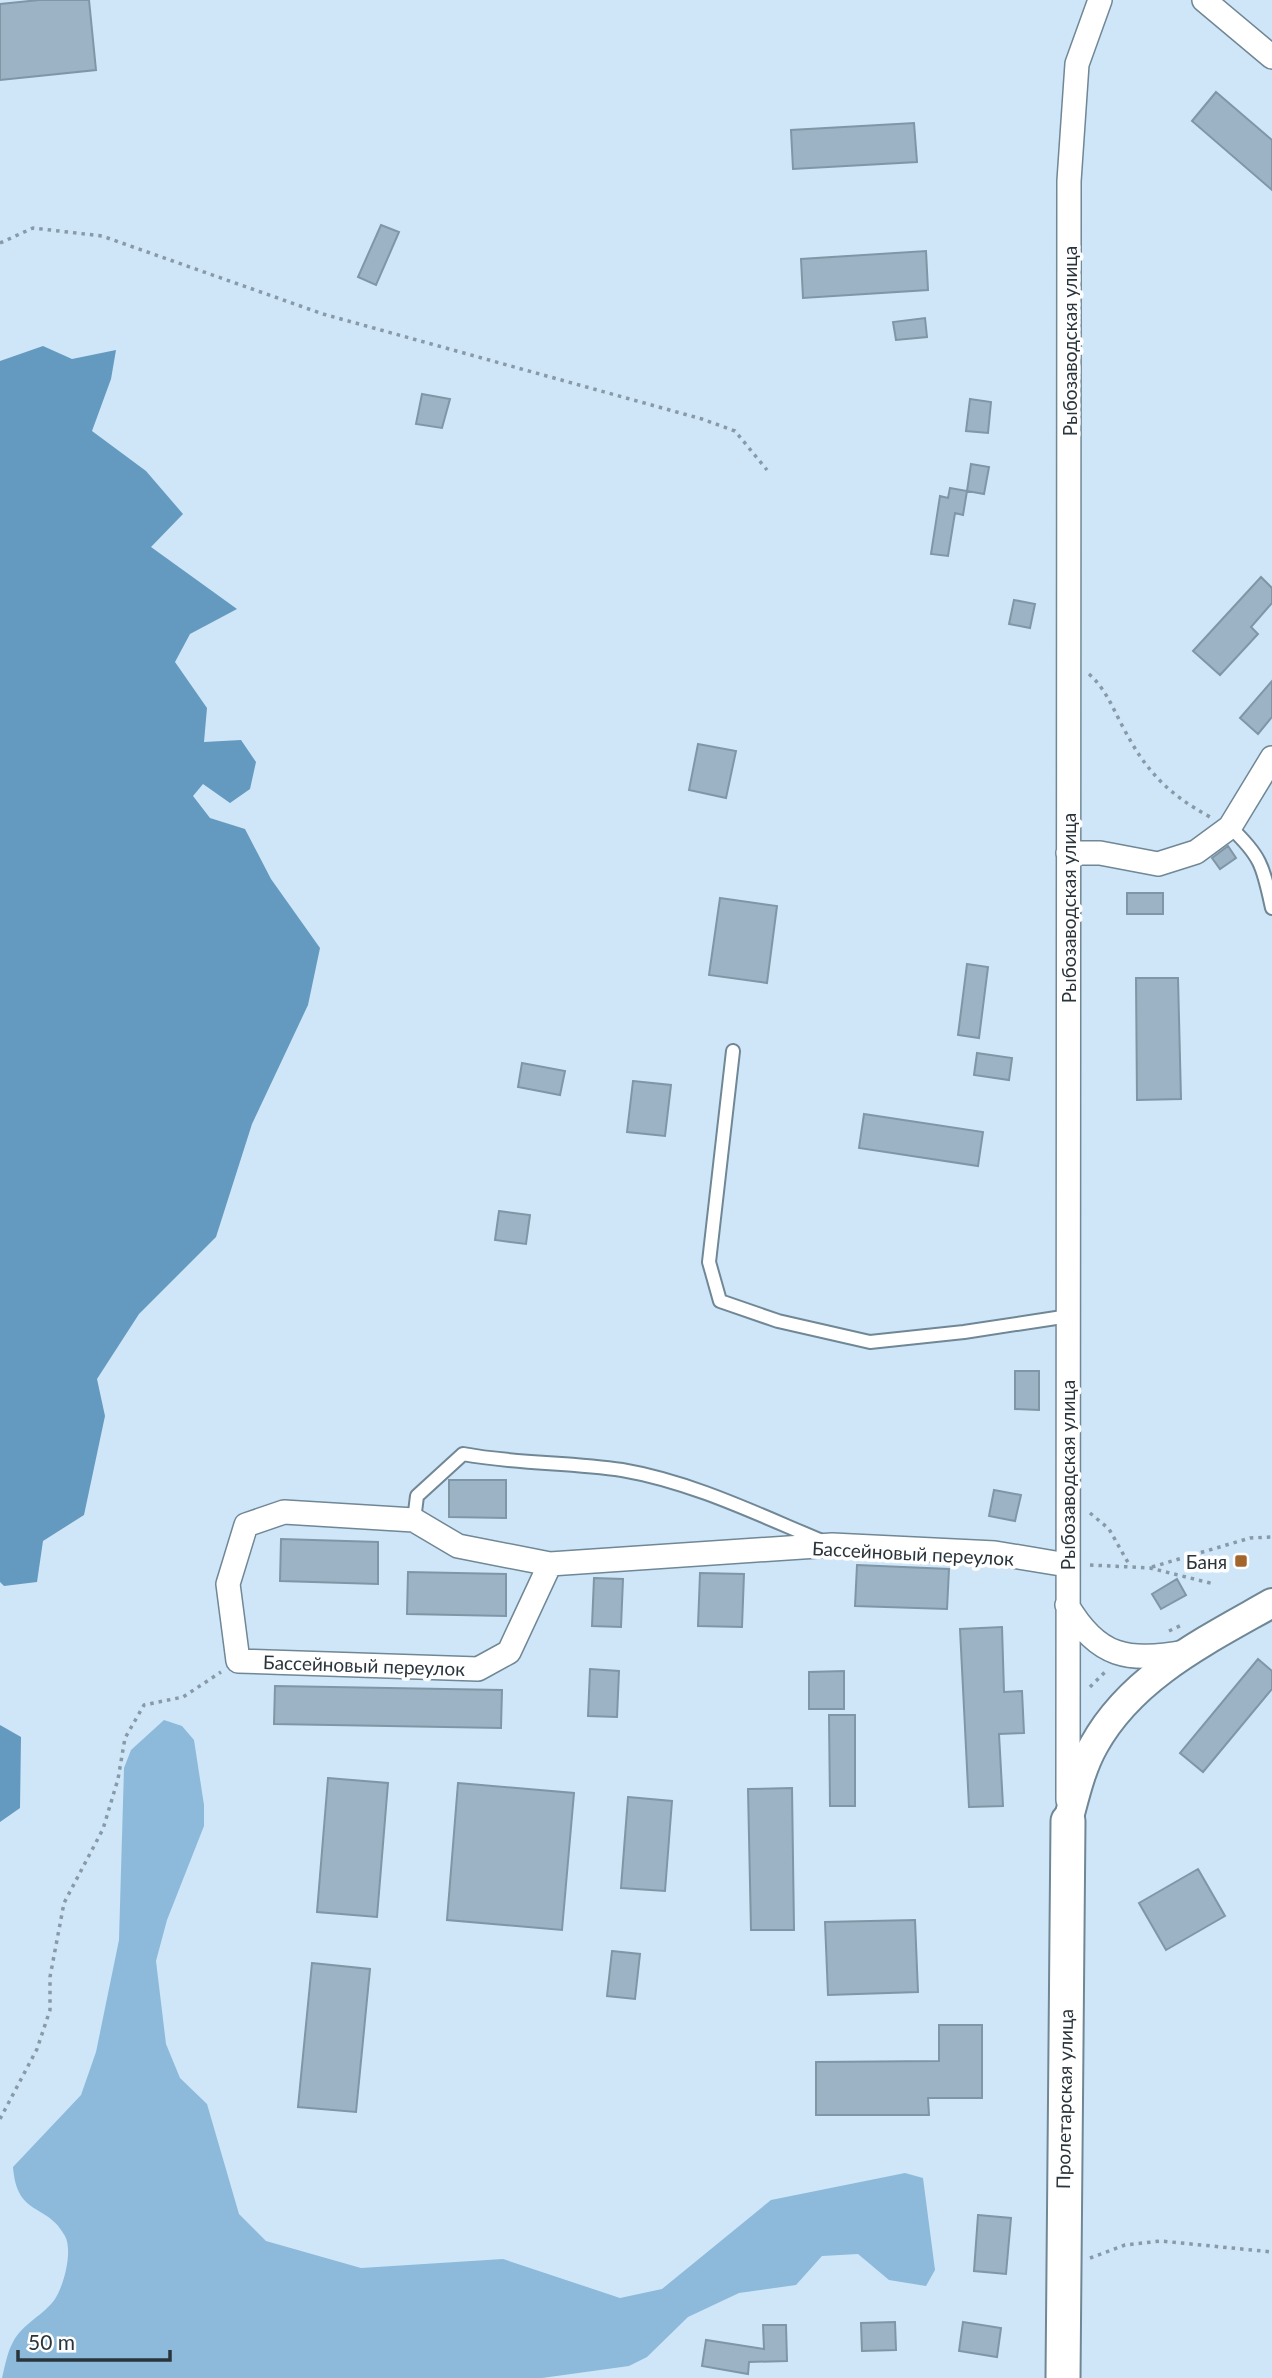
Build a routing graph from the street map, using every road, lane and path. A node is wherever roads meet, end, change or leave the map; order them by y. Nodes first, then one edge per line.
1 (1100, 0) edge
2 (1204, 0) edge
3 (1272, 57) edge
4 (0, 243) edge
5 (767, 470) dead end
6 (1068, 659) junction
7 (1272, 758) edge
8 (1230, 827) junction
9 (1068, 853) junction
10 (1272, 908) edge
11 (733, 1051) dead end
12 (1069, 1316) junction
13 (1067, 1485) junction
14 (414, 1520) junction
15 (1272, 1537) edge
16 (832, 1545) junction
17 (550, 1564) junction
18 (1067, 1565) junction
19 (1130, 1566) junction
20 (1150, 1568) junction
21 (1214, 1584) dead end
22 (1272, 1603) edge
23 (1066, 1604) junction
24 (1185, 1652) junction
25 (238, 1661) junction
26 (1068, 1821) junction
27 (0, 2119) edge
28 (1272, 2252) edge
29 (1062, 2268) junction
30 (1063, 2378) edge

1 - 6 street, Рыбозаводская улица
2 - 3 street
4 - 5 path
6 - 8 path
6 - 9 street, Рыбозаводская улица
7 - 8 street
8 - 9 street
8 - 10 lane
9 - 12 street, Рыбозаводская улица
11 - 12 lane
12 - 13 street, Рыбозаводская улица
13 - 18 street, Рыбозаводская улица
13 - 19 path
14 - 16 lane
14 - 17 street, Бассейновый переулок
14 - 25 street, Бассейновый переулок
15 - 20 path
16 - 17 street, Бассейновый переулок
16 - 18 street, Бассейновый переулок
17 - 25 street, Бассейновый переулок
18 - 19 path
18 - 23 street, Рыбозаводская улица
19 - 20 path
20 - 21 path
22 - 24 street
23 - 24 street
23 - 26 street, Рыбозаводская улица
24 - 26 street
25 - 27 path
26 - 29 main road, Пролетарская улица
28 - 29 path
29 - 30 main road, Пролетарская улица

